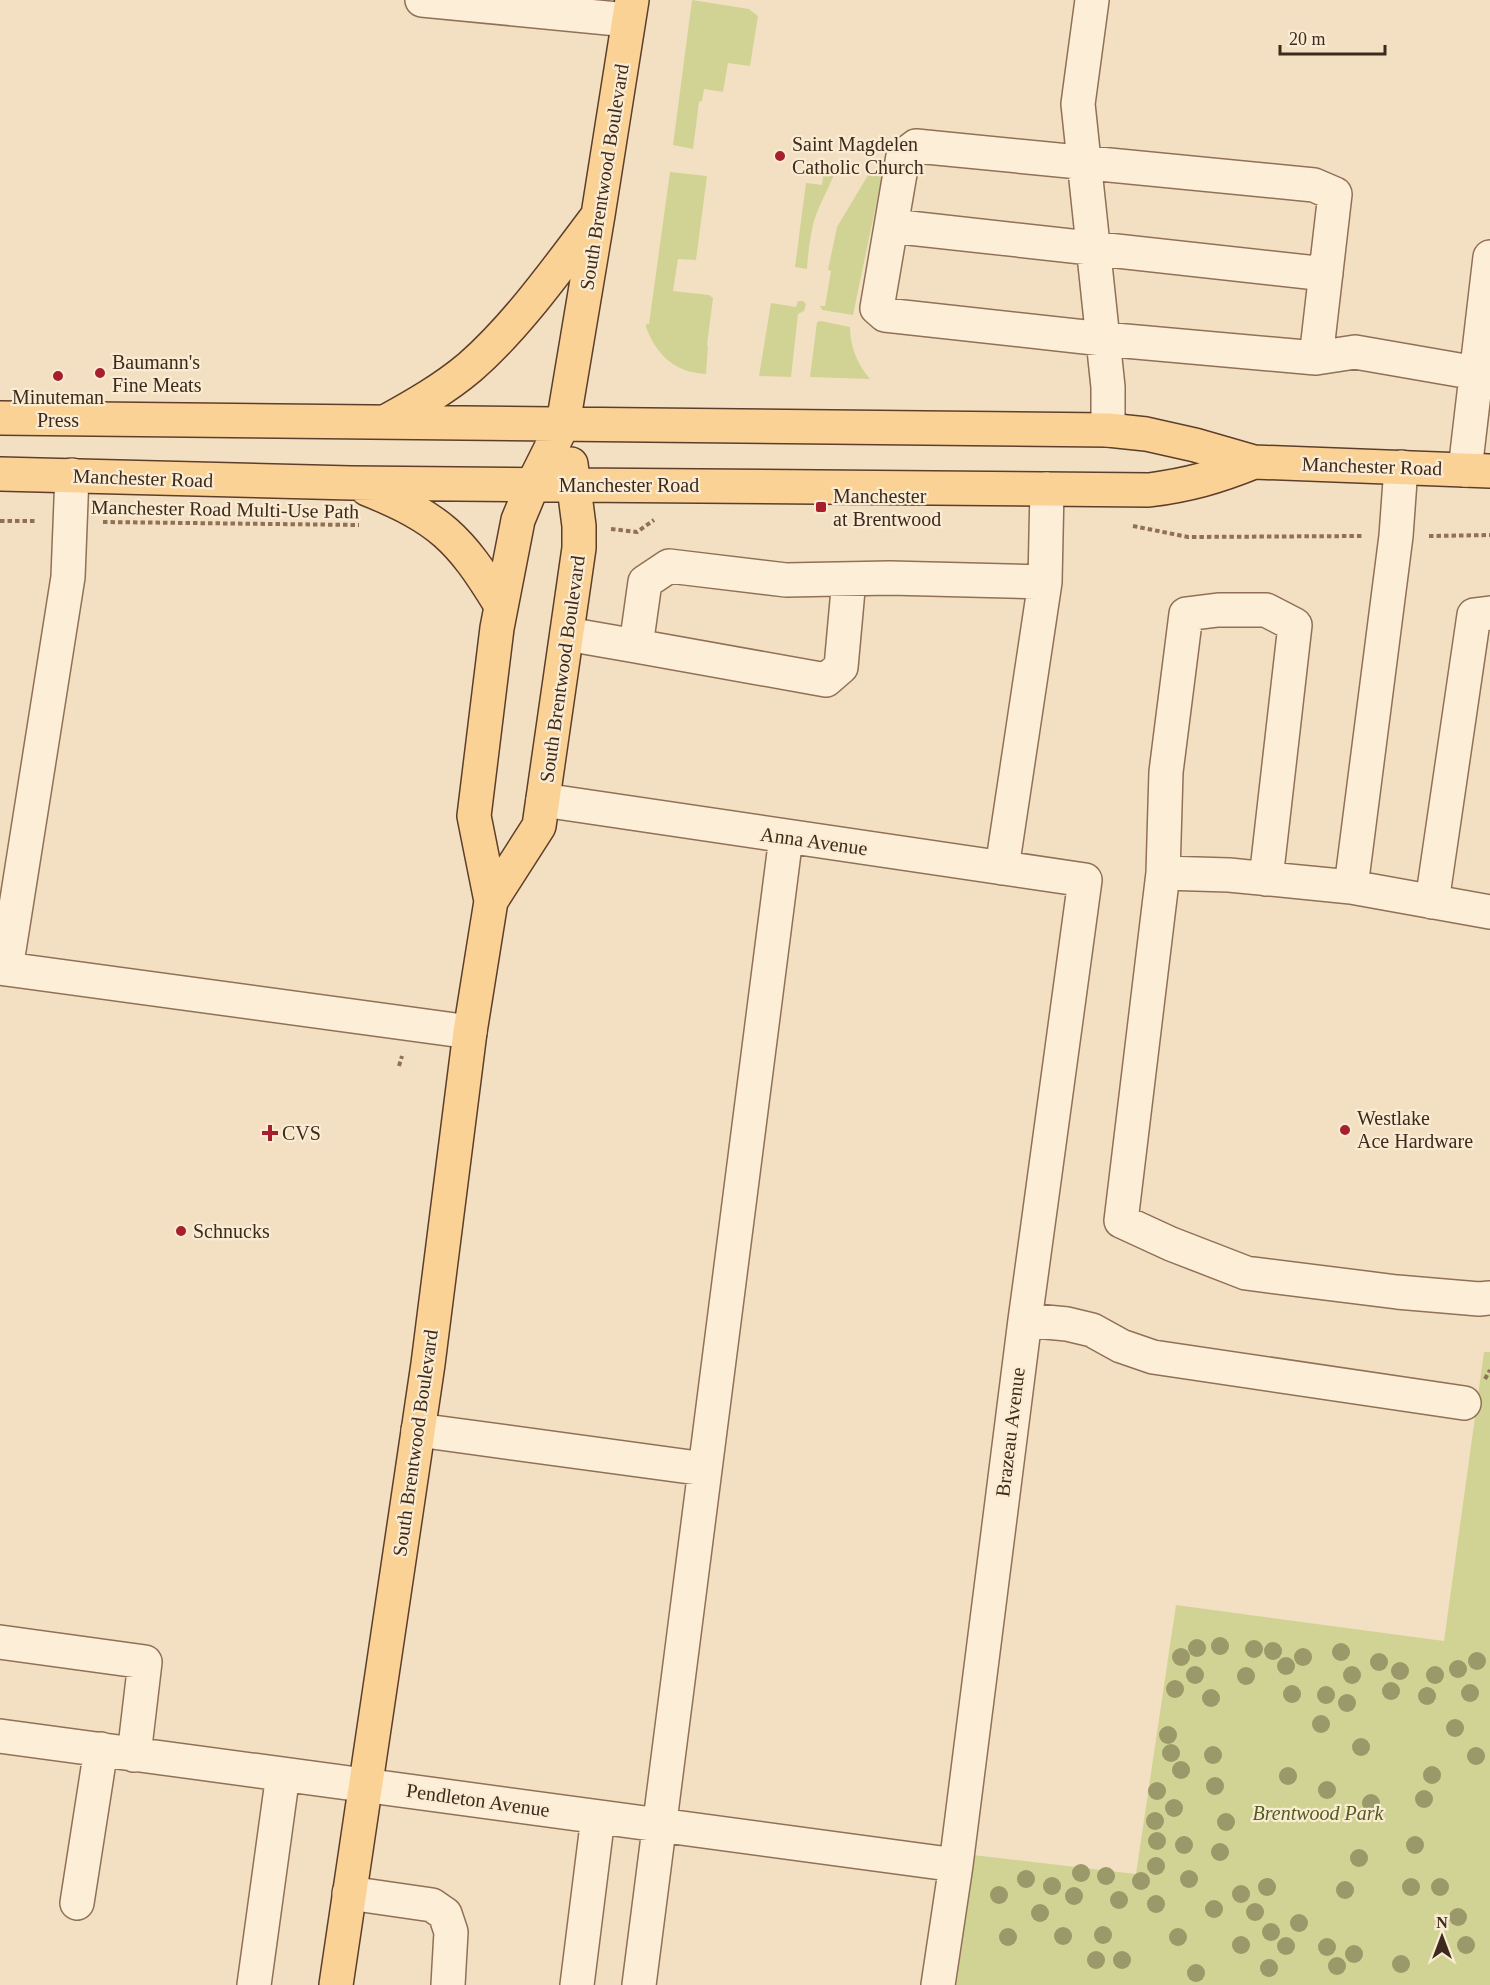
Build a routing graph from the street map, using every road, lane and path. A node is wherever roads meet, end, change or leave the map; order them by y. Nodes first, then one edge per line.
1 (422, 0) edge
2 (1092, 0) edge
3 (630, 10) edge
4 (1084, 162) junction
5 (598, 215) junction
6 (891, 226) junction
7 (1093, 247) junction
8 (1490, 257) edge
9 (1326, 274) junction
10 (1103, 339) junction
11 (1316, 358) junction
12 (1476, 373) junction
13 (0, 418) edge
14 (383, 423) junction
15 (563, 424) junction
16 (1108, 430) junction
17 (1254, 462) junction
18 (1401, 467) junction
19 (1478, 471) edge
20 (0, 474) edge
21 (72, 475) junction
22 (351, 483) junction
23 (533, 484) junction
24 (575, 484) junction
25 (1047, 489) junction
26 (0, 520) edge
27 (70, 522) junction
28 (366, 525) dead end
29 (849, 579) junction
30 (1045, 582) junction
31 (500, 604) junction
32 (1490, 613) edge
33 (567, 634) junction
34 (636, 646) junction
35 (543, 800) junction
36 (786, 837) junction
37 (1002, 868) junction
38 (1163, 873) junction
39 (1266, 879) junction
40 (1085, 880) joint
41 (1350, 887) junction
42 (491, 901) junction
43 (1432, 902) junction
44 (1490, 912) edge
45 (3, 968) edge
46 (470, 1032) junction
47 (1490, 1298) edge
48 (1025, 1320) junction
49 (1464, 1403) dead end
50 (418, 1430) junction
51 (705, 1469) junction
52 (0, 1642) edge
53 (0, 1736) edge
54 (101, 1749) junction
55 (134, 1755) junction
56 (283, 1774) junction
57 (364, 1785) junction
58 (598, 1817) junction
59 (659, 1825) junction
60 (956, 1865) junction
61 (349, 1893) junction
62 (77, 1904) dead end
63 (254, 1985) edge
64 (336, 1985) edge
65 (448, 1985) edge
66 (577, 1985) edge
67 (639, 1985) edge
68 (938, 1985) edge

1 - 3 street
2 - 4 street
3 - 5 main road, South Brentwood Boulevard
4 - 6 street
4 - 7 street
4 - 9 street
5 - 14 main road
5 - 15 main road, South Brentwood Boulevard
6 - 7 street
6 - 10 street
7 - 9 street
7 - 10 street
8 - 12 street
9 - 11 street
10 - 11 street
10 - 16 street
11 - 12 street
12 - 19 street
13 - 14 main road, Manchester Road
14 - 15 main road, Manchester Road
15 - 16 main road, Manchester Road
15 - 23 main road, South Brentwood Boulevard
15 - 24 main road, South Brentwood Boulevard
16 - 17 main road, Manchester Road
17 - 18 main road, Manchester Road
17 - 25 main road, Manchester Road
18 - 19 main road, Manchester Road
18 - 41 street
20 - 21 main road, Manchester Road
21 - 22 main road, Manchester Road
21 - 27 street
22 - 23 main road, Manchester Road
22 - 31 main road
23 - 24 main road, Manchester Road
23 - 31 main road, South Brentwood Boulevard
24 - 25 main road, Manchester Road
24 - 33 main road, South Brentwood Boulevard
25 - 30 street
26 - 27 path, Manchester Road Multi-Use Path
27 - 28 path, Manchester Road Multi-Use Path
27 - 45 street
29 - 30 street
29 - 34 street
29 - 34 street
30 - 37 street
31 - 42 main road, South Brentwood Boulevard
32 - 43 street
33 - 34 street
33 - 35 main road, South Brentwood Boulevard
35 - 36 street, Anna Avenue
35 - 42 main road, South Brentwood Boulevard
36 - 37 street, Anna Avenue
36 - 51 street
37 - 40 street, Anna Avenue
38 - 39 street
38 - 39 street
38 - 47 street
39 - 41 street
40 - 48 street, Brazeau Avenue
41 - 43 street
42 - 46 main road, South Brentwood Boulevard
43 - 44 street
45 - 46 street
46 - 50 main road, South Brentwood Boulevard
48 - 49 street
48 - 60 street, Brazeau Avenue
50 - 51 street
50 - 57 main road, South Brentwood Boulevard
51 - 59 street
52 - 55 street
53 - 54 street, Pendleton Avenue
54 - 55 street, Pendleton Avenue
54 - 62 street
55 - 56 street, Pendleton Avenue
56 - 57 street, Pendleton Avenue
56 - 63 street
57 - 58 street, Pendleton Avenue
57 - 61 main road, South Brentwood Boulevard
58 - 59 street, Pendleton Avenue
58 - 66 street
59 - 60 street, Pendleton Avenue
59 - 67 street
60 - 68 street, Brazeau Avenue
61 - 64 main road, South Brentwood Boulevard
61 - 65 street

